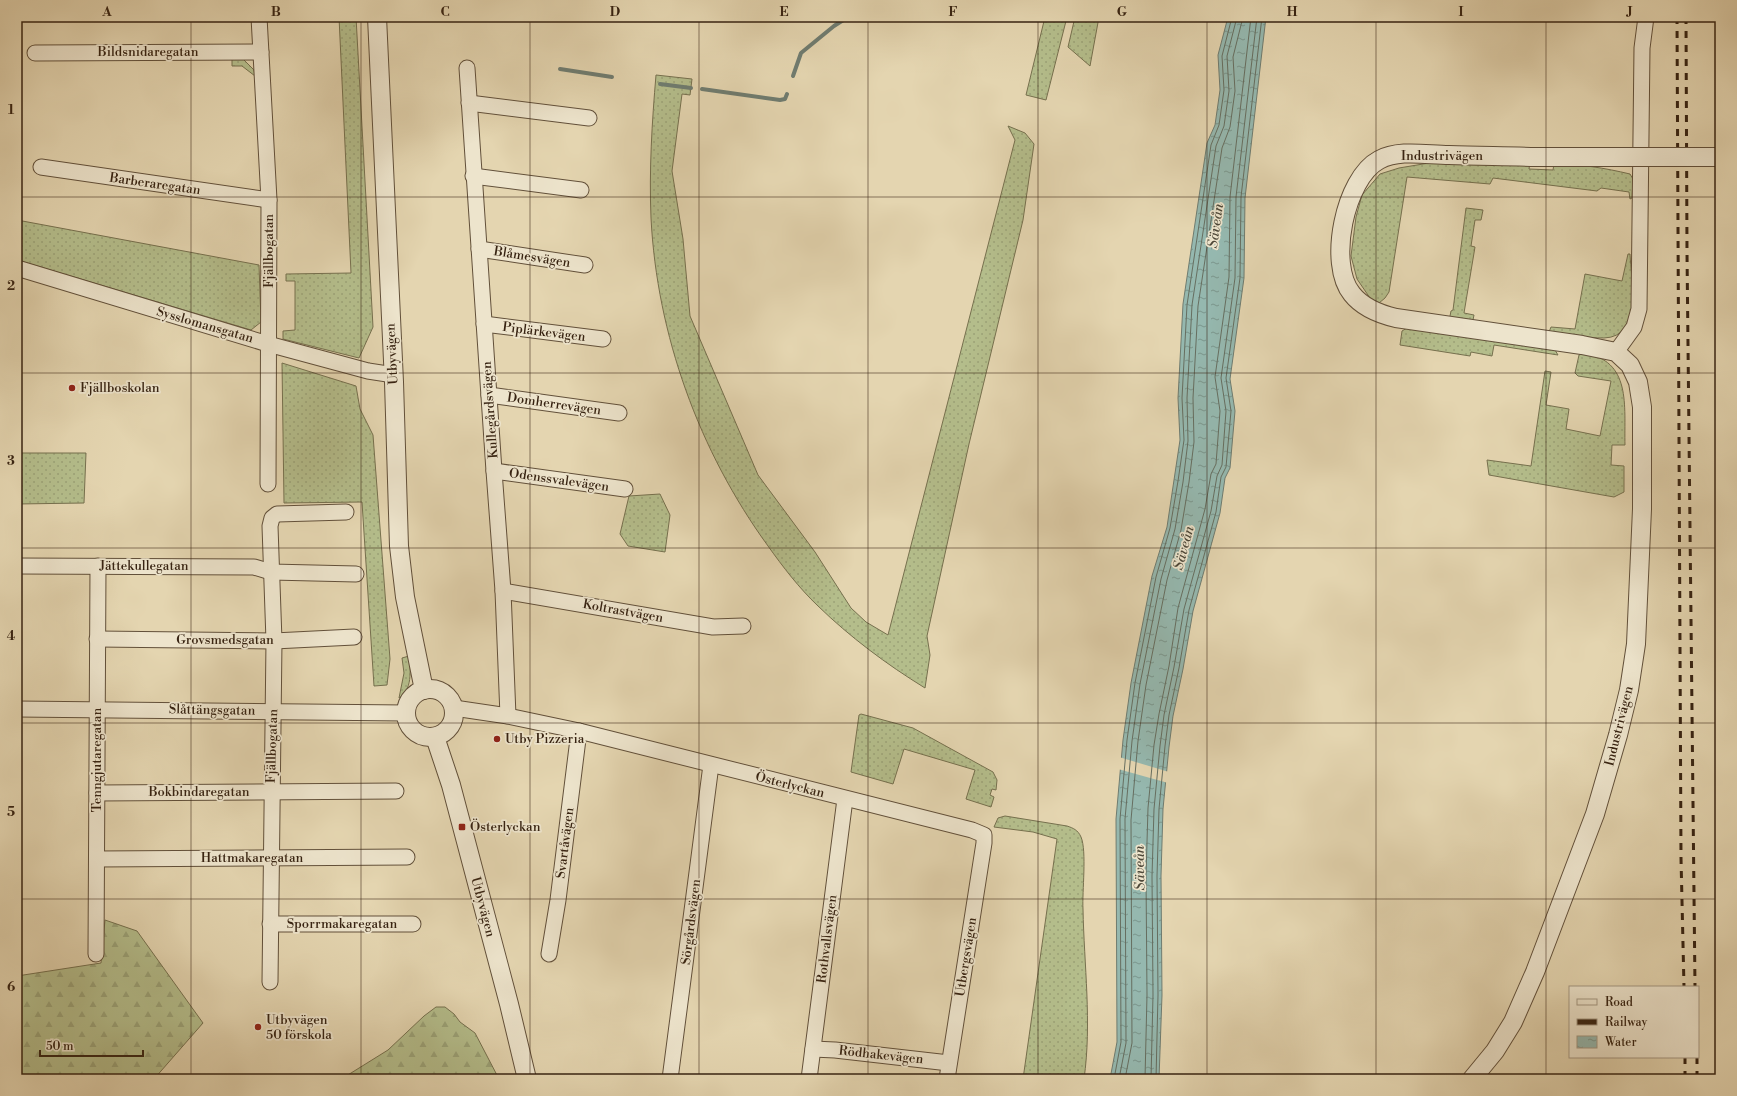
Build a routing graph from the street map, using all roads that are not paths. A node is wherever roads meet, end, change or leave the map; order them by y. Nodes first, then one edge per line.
1 (259, 17) edge
2 (377, 17) edge
3 (1646, 17) edge
4 (261, 52) junction
5 (34, 53) dead end
6 (467, 68) dead end
7 (469, 103) junction
8 (589, 118) dead end
9 (1720, 157) edge
10 (40, 167) dead end
11 (473, 176) junction
12 (581, 190) dead end
13 (269, 200) junction
14 (479, 249) junction
15 (584, 265) dead end
16 (17, 268) edge
17 (484, 324) junction
18 (603, 339) dead end
19 (268, 344) junction
20 (1616, 352) junction
21 (394, 375) junction
22 (489, 395) junction
23 (620, 413) dead end
24 (494, 471) junction
25 (268, 484) dead end
26 (625, 489) dead end
27 (346, 512) dead end
28 (17, 566) edge
29 (98, 566) junction
30 (271, 572) junction
31 (356, 574) dead end
32 (503, 591) junction
33 (743, 626) dead end
34 (354, 637) dead end
35 (97, 639) junction
36 (274, 641) junction
37 (424, 690) junction
38 (454, 708) junction
39 (17, 709) edge
40 (96, 709) junction
41 (274, 711) junction
42 (406, 713) junction
43 (508, 716) junction
44 (579, 731) junction
45 (435, 737) junction
46 (711, 765) junction
47 (396, 791) dead end
48 (271, 792) junction
49 (97, 793) junction
50 (845, 799) junction
51 (984, 835) joint
52 (407, 857) dead end
53 (270, 858) junction
54 (97, 859) junction
55 (270, 924) junction
56 (413, 924) dead end
57 (96, 954) dead end
58 (549, 954) dead end
59 (270, 982) dead end
60 (813, 1049) junction
61 (949, 1063) junction
62 (527, 1079) edge
63 (670, 1079) edge
64 (809, 1079) edge
65 (947, 1079) edge
66 (1472, 1079) edge

1 - 4 street, Fjällbogatan
2 - 21 street, Utbyvägen
3 - 20 street
4 - 5 street, Bildsnidaregatan
4 - 13 street, Fjällbogatan
6 - 7 street, Kullegårdsvägen
7 - 8 street
7 - 11 street, Kullegårdsvägen
9 - 20 street, Industrivägen, bridge
10 - 13 street, Barberaregatan
11 - 12 street
11 - 14 street, Kullegårdsvägen
13 - 19 street, Fjällbogatan
14 - 15 street, Blåmesvägen
14 - 17 street, Kullegårdsvägen
16 - 19 street, Sysslomansgatan
17 - 18 street, Piplärkevägen
17 - 22 street, Kullegårdsvägen
19 - 21 street, Sysslomansgatan
19 - 25 street, Fjällbogatan
20 - 66 street, Industrivägen
21 - 37 street, Utbyvägen
22 - 23 street, Domherrevägen
22 - 24 street, Kullegårdsvägen
24 - 26 street, Odenssvalevägen
24 - 32 street, Kullegårdsvägen
27 - 30 street, Fjällbogatan
28 - 29 street, Jättekullegatan
29 - 30 street, Jättekullegatan
29 - 35 street, Tenngjutaregatan
30 - 31 street, Jättekullegatan
30 - 36 street, Fjällbogatan
32 - 33 street, Koltrastvägen
32 - 43 street, Kullegårdsvägen
34 - 36 street, Grovsmedsgatan
35 - 36 street, Grovsmedsgatan
35 - 40 street, Tenngjutaregatan
36 - 41 street, Fjällbogatan
37 - 38 street
37 - 42 street
38 - 43 street, Österlyckan
38 - 45 street
39 - 40 street, Slåttängsgatan
40 - 41 street, Slåttängsgatan
40 - 49 street, Tenngjutaregatan
41 - 42 street, Slåttängsgatan
41 - 48 street, Fjällbogatan
42 - 45 street
43 - 44 street, Österlyckan
44 - 46 street, Österlyckan
44 - 58 street, Svartåvägen
45 - 62 street, Utbyvägen
46 - 50 street, Österlyckan
46 - 63 street, Sörgårdsvägen
47 - 48 street, Bokbindaregatan
48 - 49 street, Bokbindaregatan
48 - 53 street, Fjällbogatan
49 - 54 street, Tenngjutaregatan
50 - 51 street, Österlyckan
50 - 60 street, Rothvallsvägen
51 - 61 street, Utbergsvägen
52 - 53 street, Hattmakaregatan
53 - 54 street, Hattmakaregatan
53 - 55 street, Fjällbogatan
54 - 57 street, Tenngjutaregatan
55 - 56 street, Sporrmakaregatan
55 - 59 street, Fjällbogatan
60 - 61 street, Rödhakevägen
60 - 64 street, Rothvallsvägen
61 - 65 street, Utbergsvägen

